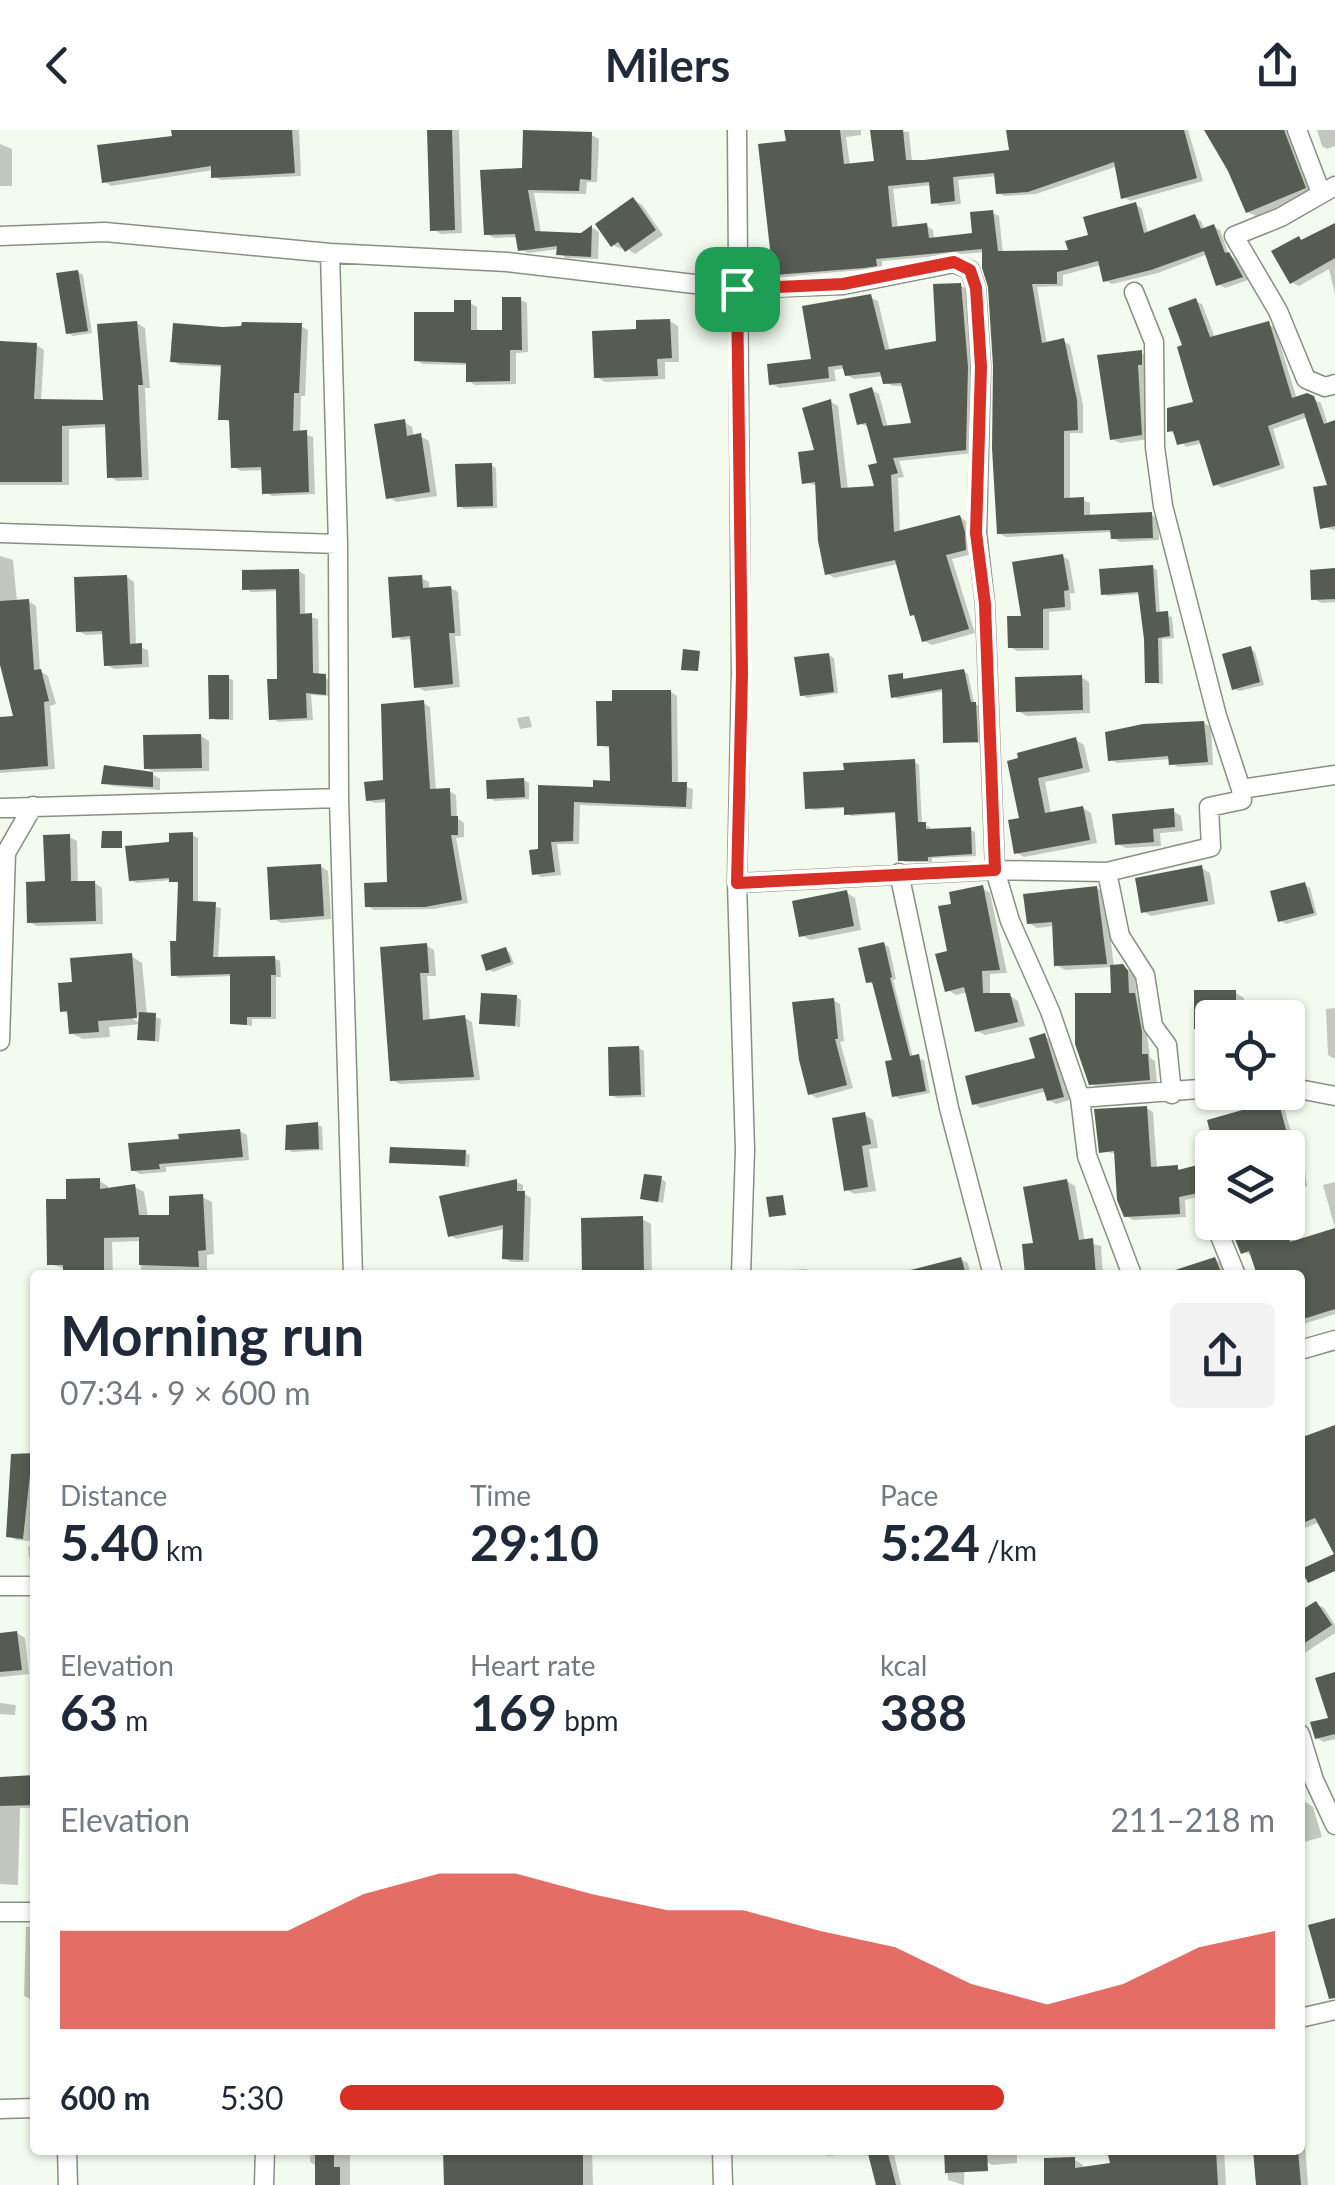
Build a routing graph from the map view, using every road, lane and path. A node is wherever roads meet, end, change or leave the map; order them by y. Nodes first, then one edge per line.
1 (737, 130) edge
2 (1297, 130) edge
3 (1328, 190) edge
4 (0, 236) edge
5 (330, 253) junction
6 (737, 289) junction
7 (1134, 292) dead end
8 (1335, 384) edge
9 (0, 533) edge
10 (338, 544) junction
11 (1335, 775) edge
12 (1241, 788) junction
13 (339, 798) junction
14 (33, 806) junction
15 (0, 808) edge
16 (3, 848) edge
17 (995, 870) junction
18 (1107, 872) junction
19 (899, 874) junction
20 (737, 883) junction
21 (0, 1040) edge
22 (1305, 1090) edge
23 (1195, 1091) edge
24 (1172, 1094) junction
25 (1335, 1096) edge
26 (1080, 1098) junction
27 (1222, 1240) edge
28 (353, 1270) edge
29 (741, 1270) edge
30 (992, 1270) edge
31 (1130, 1270) edge
32 (1234, 1270) edge
33 (1335, 1340) edge
34 (1305, 1349) edge
35 (0, 1586) edge
36 (30, 1586) edge
37 (1305, 1750) edge
38 (1335, 1825) edge
39 (0, 1912) edge
40 (30, 1912) edge
41 (1335, 2010) edge
42 (1305, 2017) edge
43 (30, 2108) edge
44 (0, 2109) edge
45 (68, 2155) edge
46 (265, 2155) edge
47 (722, 2155) edge
48 (68, 2185) edge
49 (264, 2185) edge
50 (722, 2185) edge

1 - 6 street
2 - 3 street
3 - 8 street
4 - 5 street
5 - 6 street
5 - 10 street
6 - 17 street
6 - 20 street
7 - 12 street
9 - 10 street
10 - 13 street
11 - 12 street
12 - 18 street
13 - 14 street
13 - 28 street
14 - 15 street
14 - 16 street
16 - 21 street
17 - 18 street
17 - 19 street
17 - 26 street
18 - 24 street
19 - 20 street
19 - 30 street
20 - 29 street
22 - 25 street
23 - 24 street
24 - 26 street
26 - 31 street
27 - 32 street
33 - 34 street
35 - 36 street
37 - 38 street
39 - 40 street
41 - 42 street
43 - 44 street
45 - 48 street
46 - 49 street
47 - 50 street

